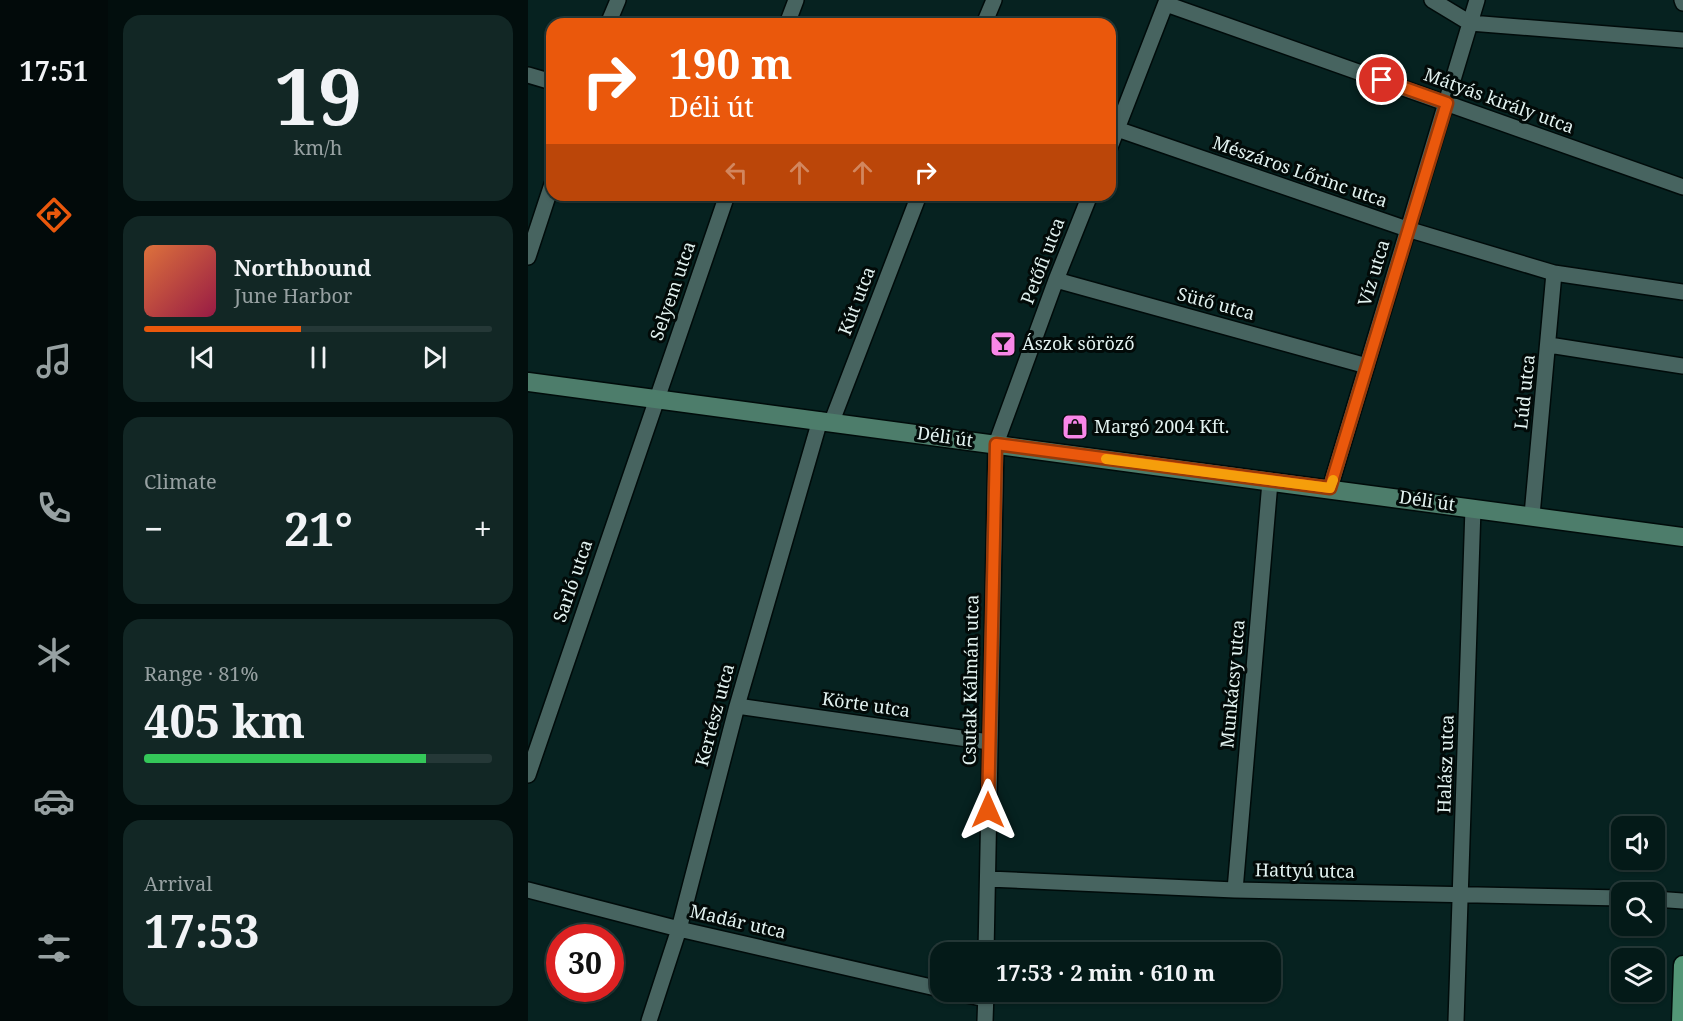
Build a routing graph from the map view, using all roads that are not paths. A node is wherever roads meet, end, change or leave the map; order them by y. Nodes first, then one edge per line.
1 (618, 0) edge
2 (796, 0) edge
3 (994, 0) edge
4 (1432, 0) edge
5 (1477, 0) edge
6 (1167, 2) edge
7 (610, 18) edge
8 (789, 18) edge
9 (986, 18) edge
10 (1470, 23) junction
11 (1683, 40) edge
12 (528, 75) edge
13 (546, 80) edge
14 (1447, 103) junction
15 (1117, 129) joint
16 (1683, 187) edge
17 (546, 201) edge
18 (725, 201) edge
19 (917, 201) edge
20 (1088, 201) edge
21 (1407, 229) junction
22 (528, 257) edge
23 (1554, 273) junction
24 (1056, 280) junction
25 (1683, 292) edge
26 (1549, 345) junction
27 (1367, 366) junction
28 (1683, 366) edge
29 (528, 382) edge
30 (656, 399) junction
31 (826, 420) junction
32 (996, 444) junction
33 (1270, 482) junction
34 (1330, 488) junction
35 (1473, 508) junction
36 (1532, 515) junction
37 (1683, 537) edge
38 (737, 706) junction
39 (989, 742) junction
40 (528, 774) edge
41 (988, 879) junction
42 (528, 890) edge
43 (1235, 890) junction
44 (1462, 893) junction
45 (1611, 898) edge
46 (1665, 900) edge
47 (1683, 901) edge
48 (679, 929) junction
49 (987, 942) edge
50 (1683, 964) edge
51 (930, 987) edge
52 (986, 1002) edge
53 (650, 1021) edge
54 (985, 1021) edge
55 (1456, 1021) edge
56 (1681, 1021) edge

1 - 7 street
2 - 8 street
3 - 9 street
4 - 10 street
5 - 10 street, Víz utca
6 - 14 street, Mátyás király utca
6 - 15 street
10 - 11 street
10 - 14 street, Víz utca
12 - 13 street
14 - 16 street, Mátyás király utca
14 - 21 street, Víz utca
15 - 21 street, Mészáros Lőrinc utca
17 - 22 street
18 - 30 street, Selyem utca
19 - 31 street, Kút utca
20 - 24 street, Petőfi utca
21 - 23 street, Mészáros Lőrinc utca
21 - 27 street, Víz utca
23 - 25 street, Mészáros Lőrinc utca
23 - 26 street, Lúd utca
24 - 27 street, Sütő utca
24 - 32 street, Petőfi utca
26 - 28 street
26 - 36 street, Lúd utca
27 - 34 street, Víz utca
29 - 30 street, Déli út
30 - 31 street, Déli út
30 - 40 street, Sarló utca
31 - 32 street, Déli út
31 - 38 street, Kertész utca
32 - 33 street, Déli út
32 - 39 street, Csutak Kálmán utca
33 - 34 street, Déli út
33 - 43 street, Munkácsy utca
34 - 35 street, Déli út
35 - 36 street, Déli út
35 - 44 street, Halász utca
36 - 37 street, Déli út
38 - 39 street, Körte utca
38 - 48 street, Kertész utca
39 - 41 street, Csutak Kálmán utca
41 - 43 street, Hattyú utca
41 - 49 street, Csutak Kálmán utca
42 - 48 street, Madár utca
43 - 44 street, Hattyú utca
44 - 45 street, Hattyú utca
44 - 55 street, Halász utca
46 - 47 street
48 - 51 street, Madár utca
48 - 53 street, Kertész utca
50 - 56 main road
52 - 54 street

